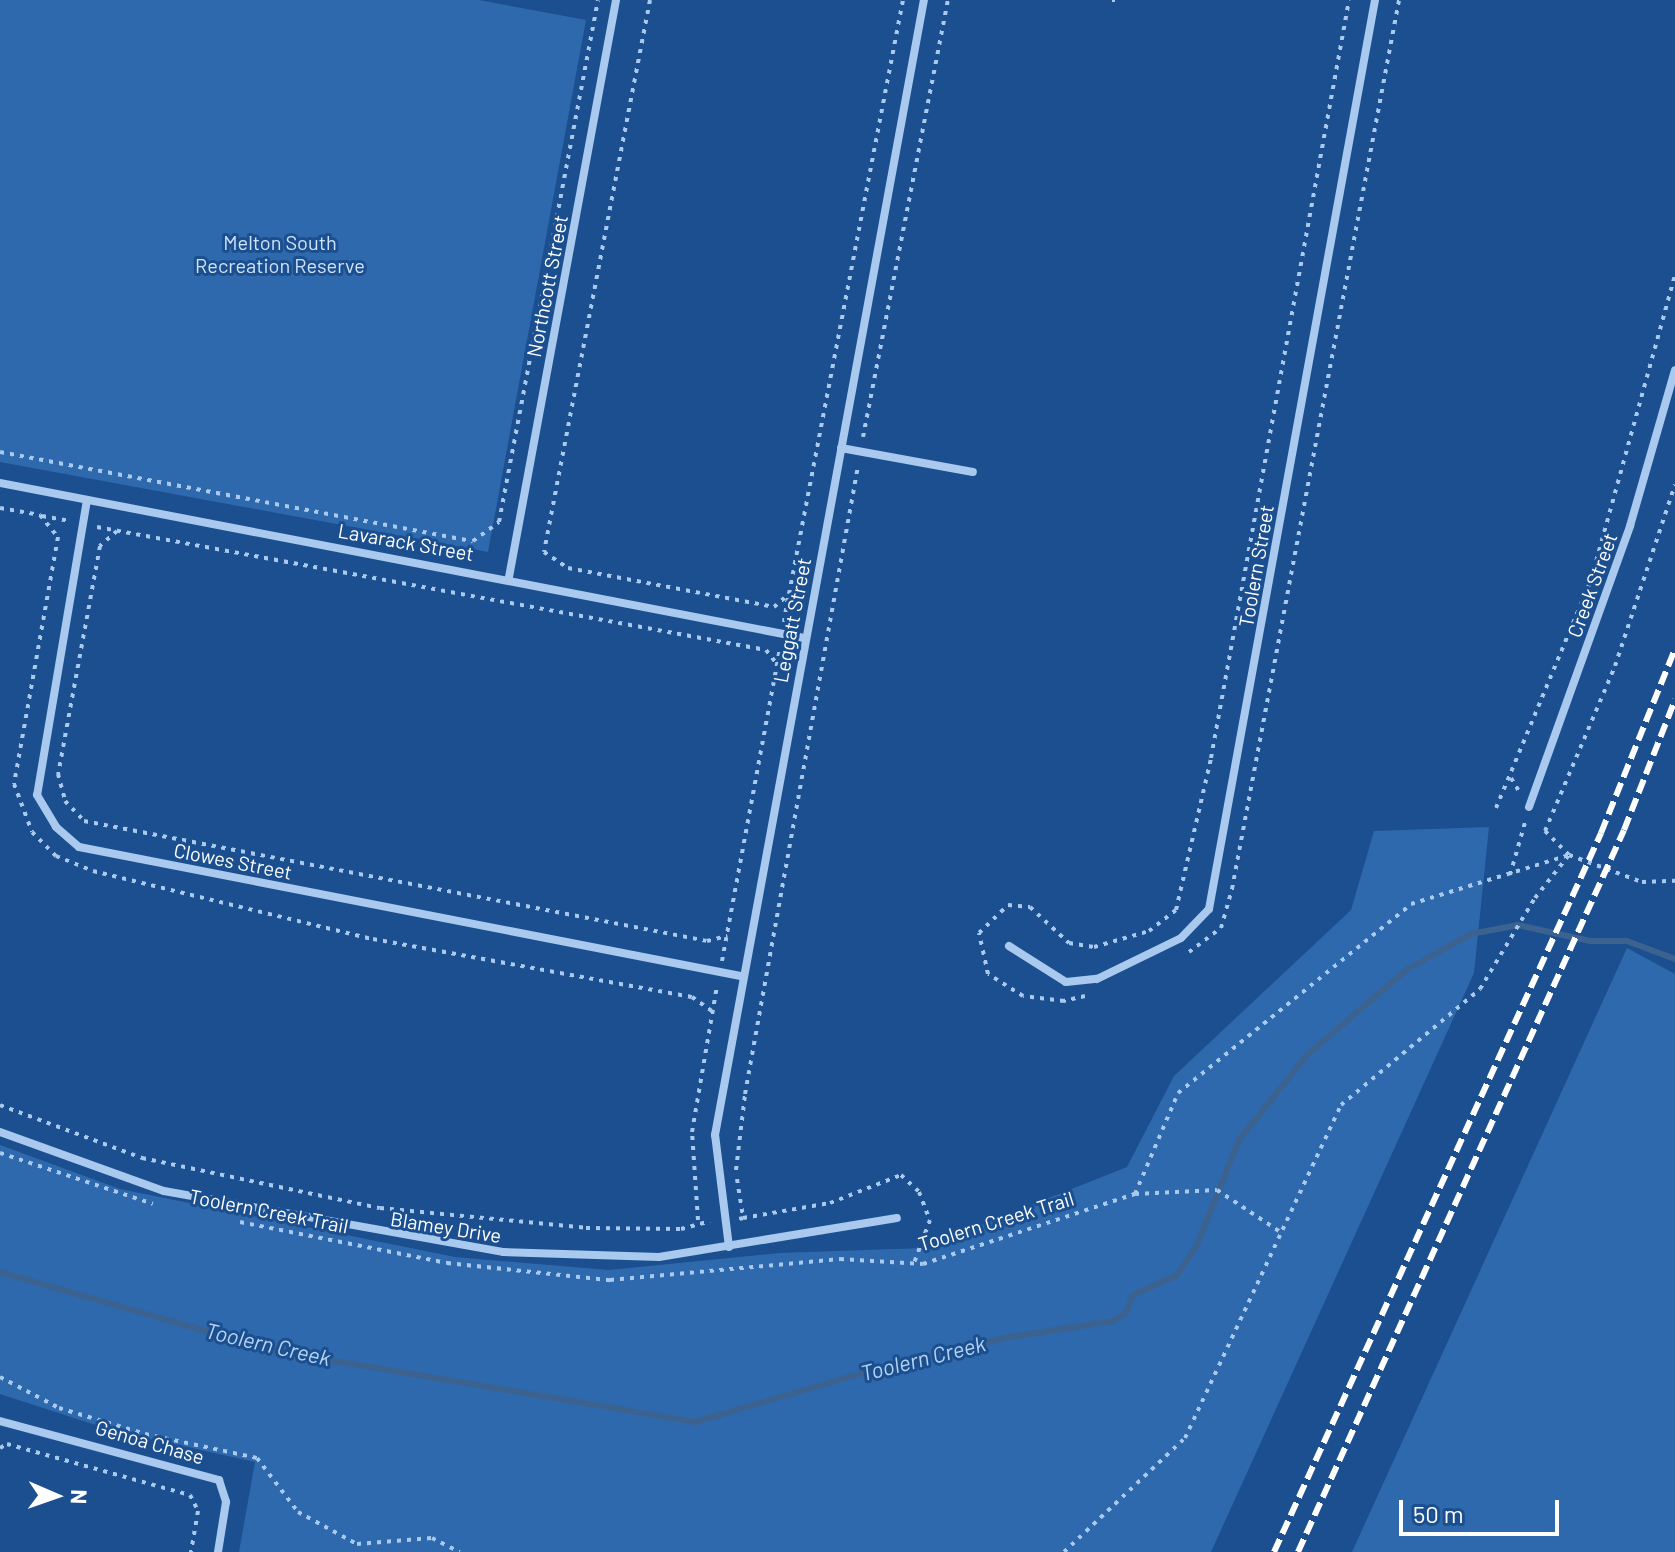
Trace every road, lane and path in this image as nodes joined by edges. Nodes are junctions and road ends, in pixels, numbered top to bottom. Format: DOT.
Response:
graph roads {
  1 [pos="598,0"];
  2 [pos="616,0"];
  3 [pos="650,0"];
  4 [pos="903,0"];
  5 [pos="924,0"];
  6 [pos="948,0"];
  7 [pos="1349,0"];
  8 [pos="1375,0"];
  9 [pos="1399,0"];
  10 [pos="1675,274"];
  11 [pos="1675,370"];
  12 [pos="841,448"];
  13 [pos="861,451"];
  14 [pos="0,452"];
  15 [pos="973,472"];
  16 [pos="0,483"];
  17 [pos="1675,485"];
  18 [pos="87,500"];
  19 [pos="0,508"];
  20 [pos="40,515"];
  21 [pos="82,524"];
  22 [pos="117,531"];
  23 [pos="509,577"];
  24 [pos="789,594"];
  25 [pos="782,634"];
  26 [pos="804,638"];
  27 [pos="777,664"];
  28 [pos="1529,807"];
  29 [pos="1496,808"];
  30 [pos="1569,855"];
  31 [pos="1510,875"];
  32 [pos="1675,881"];
  33 [pos="727,936"];
  34 [pos="1009,946"];
  35 [pos="1180,956"];
  36 [pos="720,972"];
  37 [pos="741,976"];
  38 [pos="1090,995"];
  39 [pos="712,1011"];
  40 [pos="0,1105"];
  41 [pos="0,1132"];
  42 [pos="0,1153"];
  43 [pos="1135,1194"];
  44 [pos="157,1205"];
  45 [pos="897,1218"];
  46 [pos="233,1220"];
  47 [pos="698,1220"];
  48 [pos="723,1222"];
  49 [pos="1282,1233"];
  50 [pos="729,1247"];
  51 [pos="0,1421"];
  52 [pos="0,1448"];
  53 [pos="191,1552"];
  54 [pos="218,1552"];
  55 [pos="1064,1552"];
  1 -- 14 [label="path"];
  2 -- 23 [label="street, Northcott Street"];
  3 -- 24 [label="path"];
  4 -- 24 [label="path"];
  5 -- 12 [label="street, Leggatt Street"];
  6 -- 13 [label="path"];
  7 -- 38 [label="path"];
  8 -- 34 [label="street, Toolern Street"];
  9 -- 35 [label="path"];
  10 -- 29 [label="path"];
  11 -- 28 [label="street, Creek Street"];
  12 -- 13 [label="street"];
  12 -- 26 [label="street, Leggatt Street"];
  13 -- 15 [label="street"];
  13 -- 48 [label="path"];
  16 -- 18 [label="street, Lavarack Street"];
  17 -- 30 [label="path"];
  18 -- 21 [label="street, Clowes Street"];
  18 -- 23 [label="street, Lavarack Street"];
  19 -- 20 [label="path"];
  20 -- 21 [label="path"];
  20 -- 39 [label="path"];
  21 -- 22 [label="path"];
  21 -- 36 [label="street, Clowes Street"];
  22 -- 27 [label="path"];
  22 -- 33 [label="path"];
  23 -- 25 [label="street, Lavarack Street"];
  24 -- 25 [label="path"];
  25 -- 26 [label="street, Lavarack Street"];
  25 -- 27 [label="path"];
  26 -- 37 [label="street, Leggatt Street"];
  27 -- 33 [label="path"];
  28 -- 31 [label="path"];
  30 -- 31 [label="path"];
  30 -- 32 [label="path"];
  30 -- 49 [label="path"];
  31 -- 43 [label="path"];
  33 -- 36 [label="path"];
  36 -- 37 [label="street, Clowes Street"];
  36 -- 39 [label="path"];
  37 -- 48 [label="street, Leggatt Street"];
  39 -- 47 [label="path"];
  40 -- 47 [label="path"];
  41 -- 50 [label="street, Blamey Drive"];
  42 -- 44 [label="path"];
  43 -- 46 [label="path, Toolern Creek Trail"];
  43 -- 49 [label="path, Toolern Creek Trail"];
  45 -- 50 [label="street, Blamey Drive"];
  47 -- 48 [label="path"];
  48 -- 50 [label="street, Leggatt Street"];
  49 -- 55 [label="path"];
  51 -- 54 [label="street, Genoa Chase"];
  52 -- 53 [label="path"];
}
